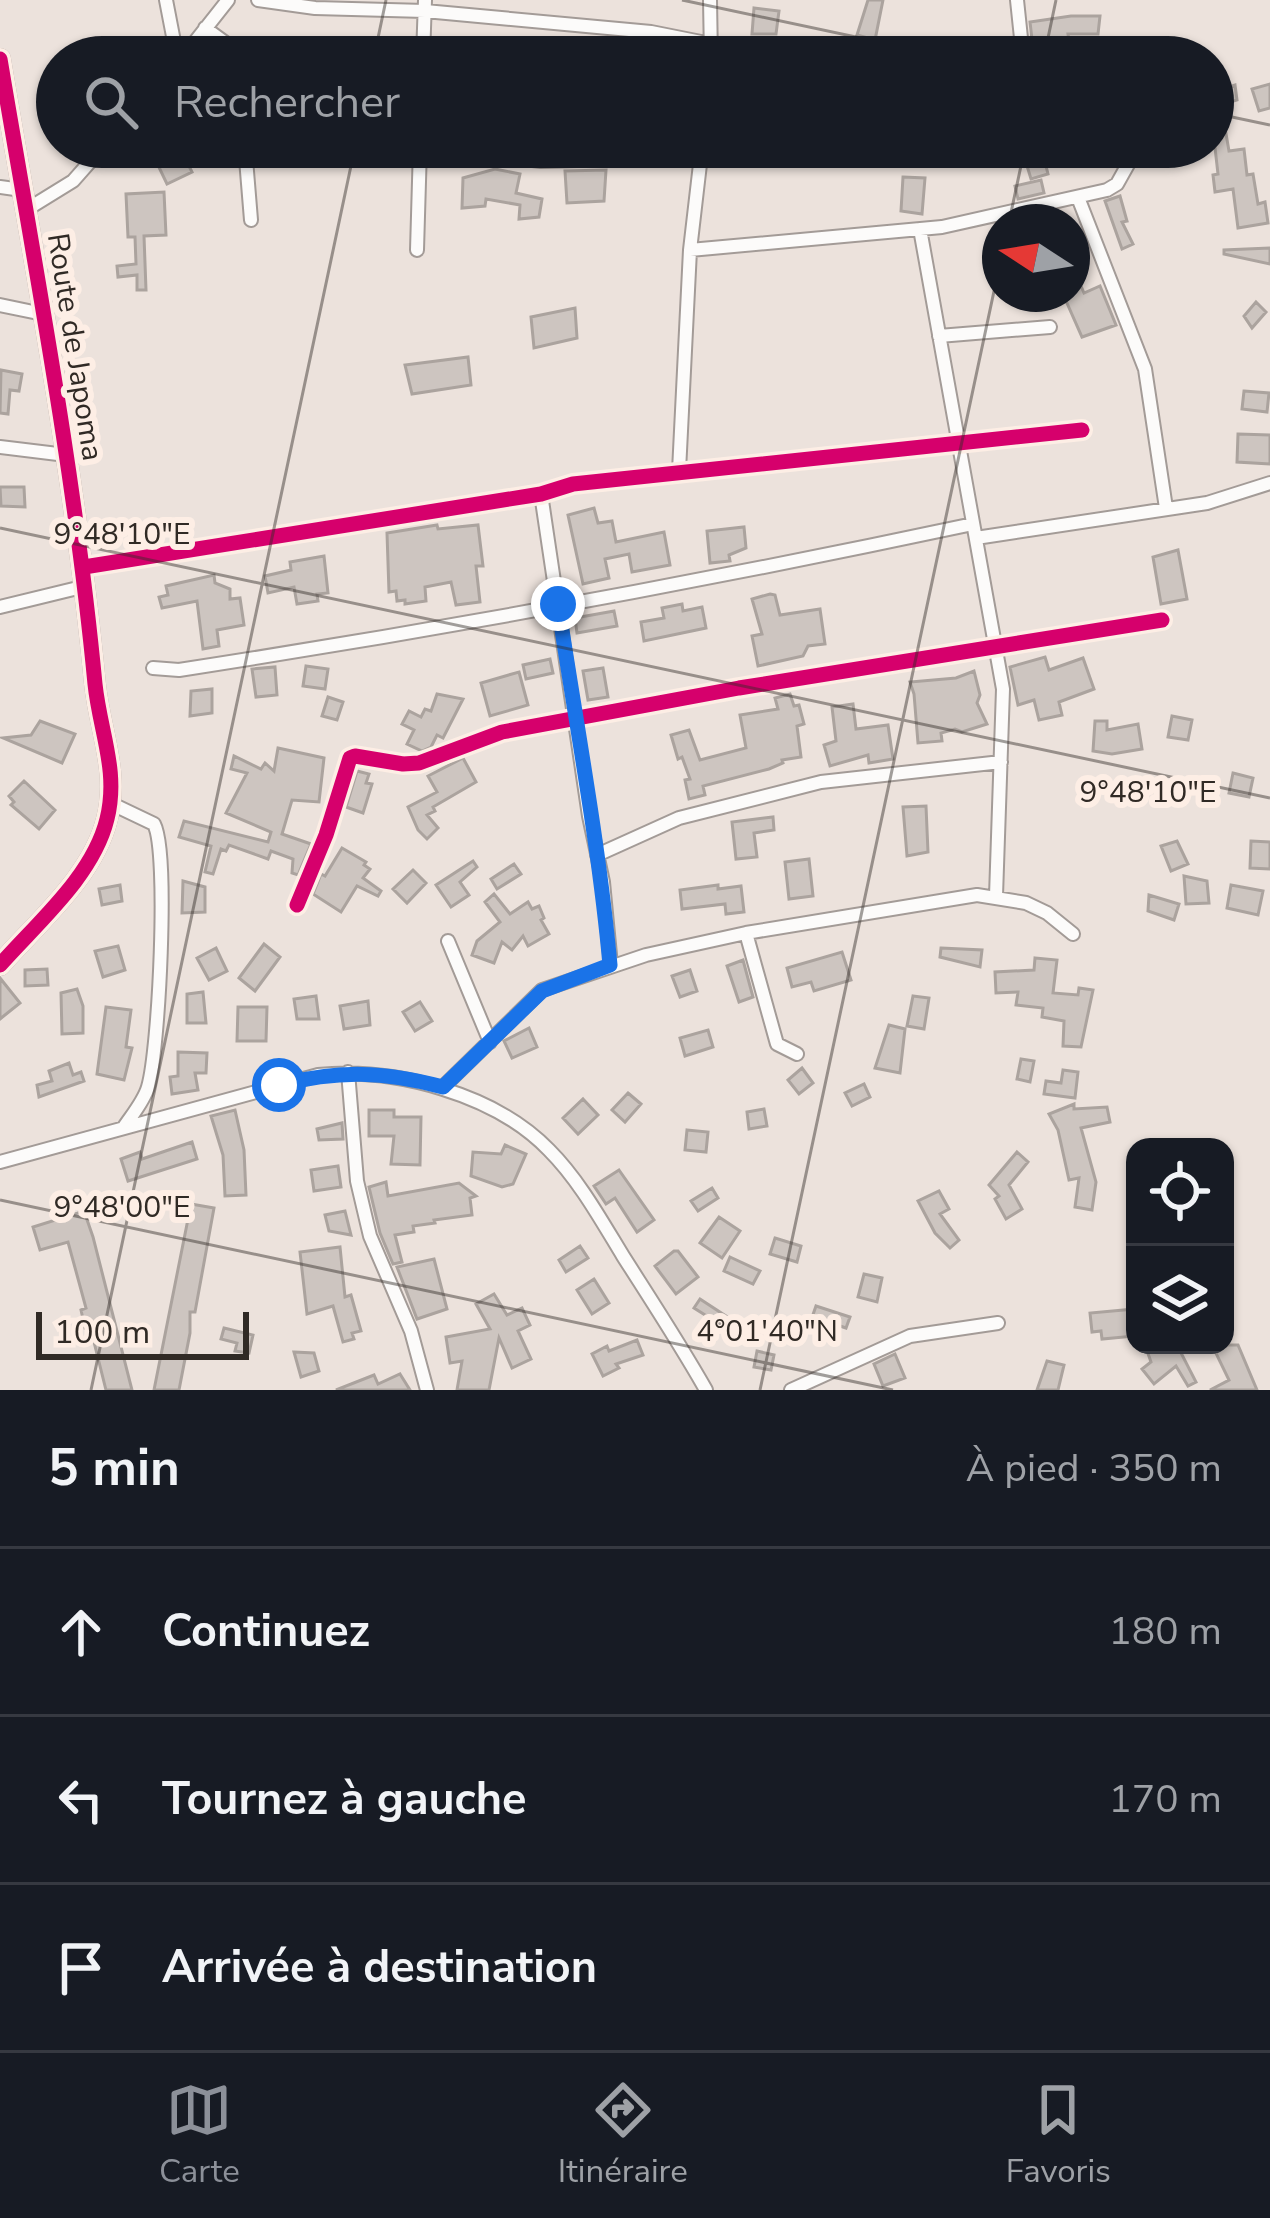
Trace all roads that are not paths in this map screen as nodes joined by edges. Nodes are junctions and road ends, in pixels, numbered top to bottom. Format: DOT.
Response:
graph roads {
  1 [pos="166,0"];
  2 [pos="228,0"];
  3 [pos="258,0"];
  4 [pos="710,0"];
  5 [pos="1018,0"];
  6 [pos="425,5"];
  7 [pos="206,28"];
  8 [pos="175,36"];
  9 [pos="199,36"];
  10 [pos="217,36"];
  11 [pos="424,36"];
  12 [pos="664,36"];
  13 [pos="711,36"];
  14 [pos="1021,36"];
  15 [pos="0,59"];
  16 [pos="84,168"];
  17 [pos="246,168"];
  18 [pos="420,168"];
  19 [pos="700,168"];
  20 [pos="1127,168"];
  21 [pos="0,187"];
  22 [pos="24,200"];
  23 [pos="1079,200"];
  24 [pos="250,220"];
  25 [pos="920,229"];
  26 [pos="417,250"];
  27 [pos="690,250"];
  28 [pos="0,305"];
  29 [pos="43,314"];
  30 [pos="1050,327"];
  31 [pos="939,336"];
  32 [pos="1082,430"];
  33 [pos="958,443"];
  34 [pos="0,447"];
  35 [pos="66,455"];
  36 [pos="679,471"];
  37 [pos="1270,483"];
  38 [pos="541,494"];
  39 [pos="1166,508"];
  40 [pos="974,531"];
  41 [pos="85,577"];
  42 [pos="558,604"];
  43 [pos="0,607"];
  44 [pos="1162,620"];
  45 [pos="996,648"];
  46 [pos="153,668"];
  47 [pos="575,721"];
  48 [pos="1001,762"];
  49 [pos="110,803"];
  50 [pos="597,855"];
  51 [pos="996,896"];
  52 [pos="297,905"];
  53 [pos="746,933"];
  54 [pos="1072,934"];
  55 [pos="448,941"];
  56 [pos="0,965"];
  57 [pos="610,965"];
  58 [pos="490,1042"];
  59 [pos="796,1054"];
  60 [pos="348,1072"];
  61 [pos="443,1087"];
  62 [pos="123,1128"];
  63 [pos="0,1162"];
  64 [pos="998,1323"];
  65 [pos="427,1390"];
  66 [pos="706,1390"];
  67 [pos="791,1390"];
  1 -- 8 [label="street"];
  2 -- 7 [label="street"];
  3 -- 6 [label="street"];
  4 -- 13 [label="street"];
  5 -- 14 [label="street"];
  6 -- 11 [label="street"];
  6 -- 12 [label="street"];
  7 -- 9 [label="street"];
  7 -- 10 [label="street"];
  15 -- 22 [label="street, Route de Japoma"];
  16 -- 22 [label="street"];
  17 -- 24 [label="street"];
  18 -- 26 [label="street"];
  19 -- 27 [label="street"];
  20 -- 23 [label="street"];
  21 -- 22 [label="street"];
  22 -- 29 [label="street, Route de Japoma"];
  23 -- 25 [label="street"];
  23 -- 39 [label="street"];
  25 -- 27 [label="street"];
  25 -- 31 [label="street"];
  27 -- 36 [label="street"];
  28 -- 29 [label="street"];
  29 -- 35 [label="street, Route de Japoma"];
  30 -- 31 [label="street"];
  31 -- 33 [label="street"];
  32 -- 33 [label="street"];
  33 -- 36 [label="street"];
  33 -- 40 [label="street"];
  34 -- 35 [label="street"];
  35 -- 41 [label="street, Route de Japoma"];
  36 -- 38 [label="street"];
  37 -- 39 [label="street"];
  38 -- 41 [label="street"];
  38 -- 42 [label="street"];
  39 -- 40 [label="street"];
  40 -- 42 [label="street"];
  40 -- 45 [label="street"];
  41 -- 43 [label="street"];
  41 -- 49 [label="street, Route de Japoma"];
  42 -- 46 [label="street"];
  42 -- 47 [label="street"];
  44 -- 45 [label="street"];
  45 -- 47 [label="street"];
  45 -- 48 [label="street"];
  47 -- 50 [label="street"];
  47 -- 52 [label="street"];
  48 -- 50 [label="street"];
  48 -- 51 [label="street"];
  49 -- 56 [label="street, Route de Japoma"];
  49 -- 62 [label="street"];
  50 -- 57 [label="street"];
  51 -- 53 [label="street"];
  51 -- 54 [label="street"];
  53 -- 57 [label="street"];
  53 -- 59 [label="street"];
  55 -- 58 [label="street"];
  57 -- 58 [label="street"];
  58 -- 61 [label="street"];
  60 -- 61 [label="street"];
  60 -- 62 [label="street"];
  60 -- 65 [label="street"];
  61 -- 66 [label="street"];
  62 -- 63 [label="street"];
  64 -- 67 [label="street"];
}
